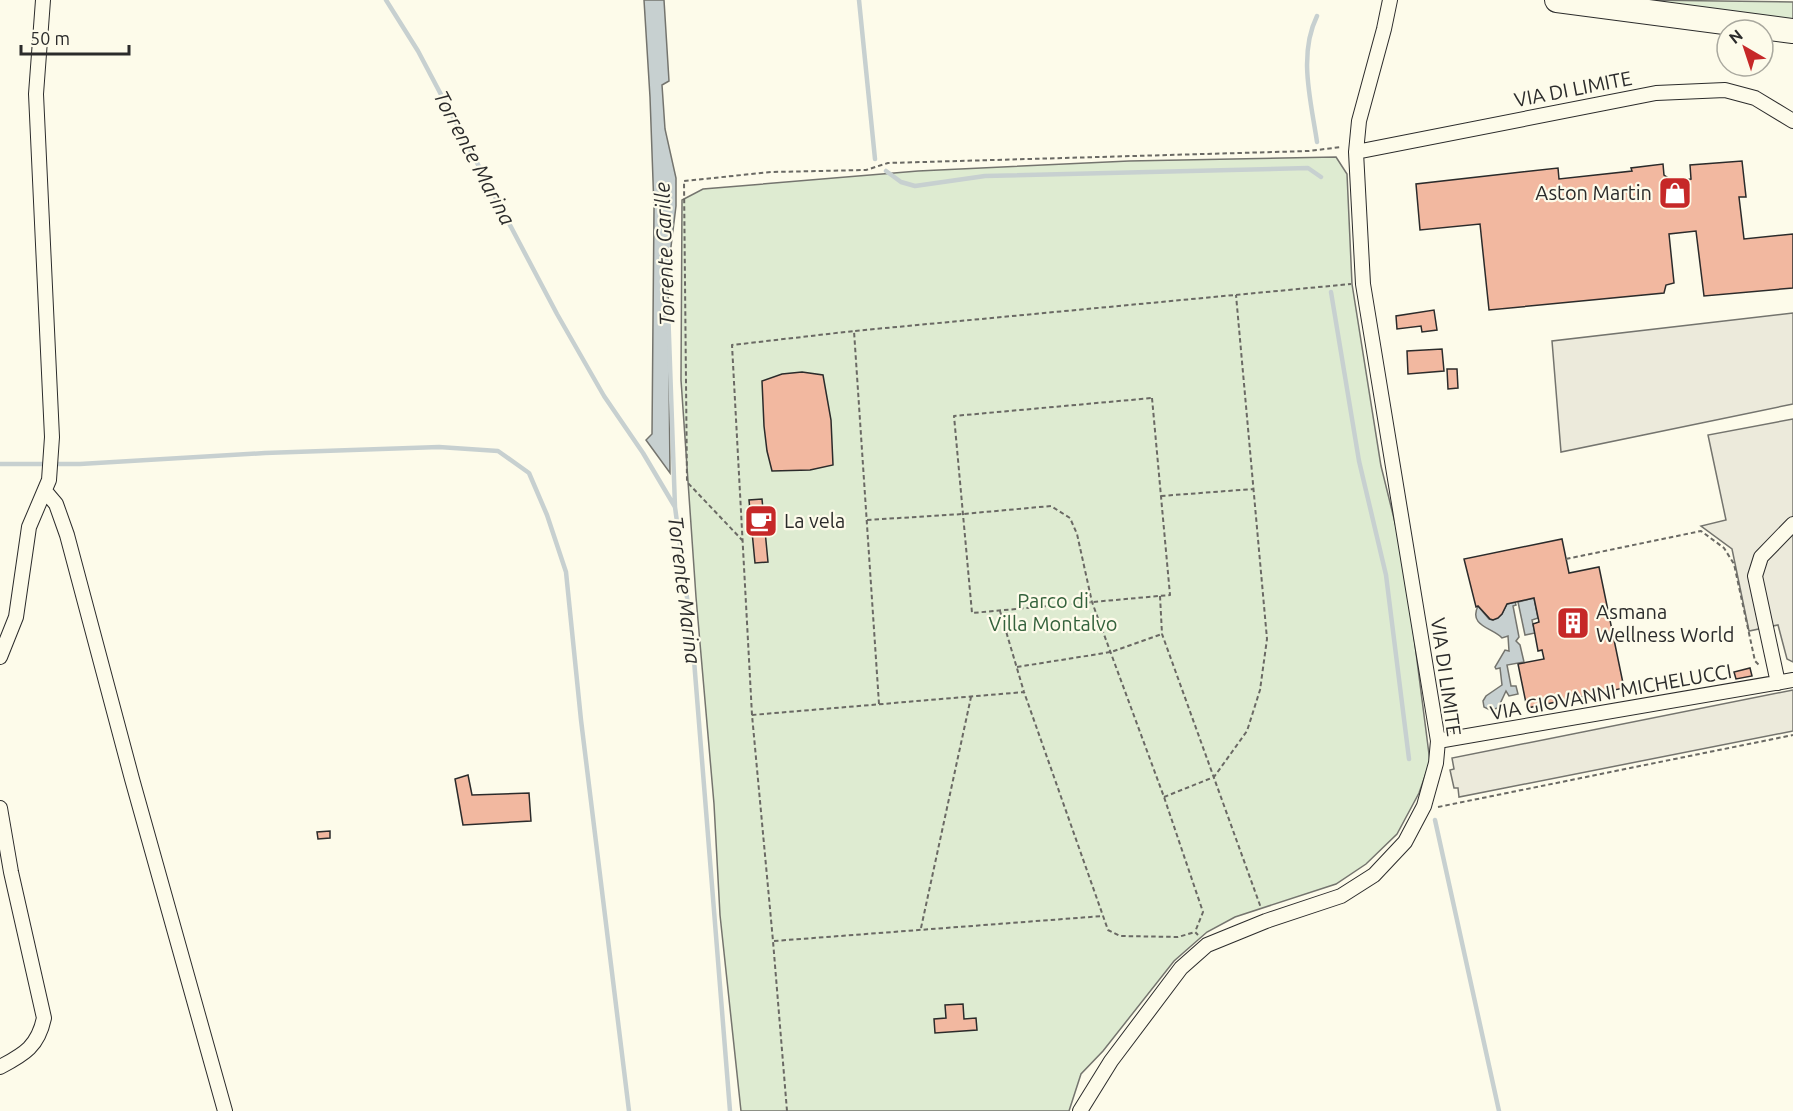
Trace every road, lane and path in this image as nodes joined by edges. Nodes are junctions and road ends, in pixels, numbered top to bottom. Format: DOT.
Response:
graph roads {
  1 [pos="43,0"];
  2 [pos="1390,0"];
  3 [pos="1557,0"];
  4 [pos="1793,31"];
  5 [pos="1793,121"];
  6 [pos="1356,152"];
  7 [pos="1342,284"];
  8 [pos="1236,295"];
  9 [pos="854,331"];
  10 [pos="47,486"];
  11 [pos="1253,489"];
  12 [pos="1161,496"];
  13 [pos="963,514"];
  14 [pos="866,520"];
  15 [pos="1793,524"];
  16 [pos="742,541"];
  17 [pos="1566,559"];
  18 [pos="1160,596"];
  19 [pos="1092,602"];
  20 [pos="1000,610"];
  21 [pos="1162,634"];
  22 [pos="1111,652"];
  23 [pos="0,657"];
  24 [pos="1017,667"];
  25 [pos="1788,681"];
  26 [pos="1763,686"];
  27 [pos="1024,692"];
  28 [pos="971,697"];
  29 [pos="879,704"];
  30 [pos="752,715"];
  31 [pos="1793,735"];
  32 [pos="1438,741"];
  33 [pos="1214,777"];
  34 [pos="1164,797"];
  35 [pos="0,808"];
  36 [pos="1431,808"];
  37 [pos="1103,916"];
  38 [pos="1266,921"];
  39 [pos="921,930"];
  40 [pos="1195,932"];
  41 [pos="773,941"];
  42 [pos="1207,945"];
  43 [pos="0,1067"];
  44 [pos="225,1111"];
  45 [pos="787,1111"];
  46 [pos="1080,1111"];
  1 -- 10 [label="street"];
  2 -- 6 [label="street, VIA DI LIMITE"];
  3 -- 4 [label="highway"];
  5 -- 6 [label="street, VIA DI LIMITE"];
  6 -- 16 [label="path"];
  6 -- 32 [label="street, VIA DI LIMITE"];
  7 -- 8 [label="path"];
  8 -- 9 [label="path"];
  8 -- 11 [label="path"];
  9 -- 14 [label="path"];
  9 -- 16 [label="path"];
  10 -- 23 [label="street"];
  10 -- 44 [label="street"];
  11 -- 12 [label="path"];
  11 -- 33 [label="path"];
  12 -- 13 [label="path"];
  12 -- 18 [label="path"];
  13 -- 14 [label="path"];
  13 -- 19 [label="path"];
  13 -- 20 [label="path"];
  14 -- 29 [label="path"];
  15 -- 25 [label="street"];
  16 -- 30 [label="path"];
  17 -- 26 [label="path"];
  18 -- 19 [label="path"];
  18 -- 21 [label="path"];
  19 -- 20 [label="path"];
  19 -- 22 [label="path"];
  20 -- 24 [label="path"];
  21 -- 22 [label="path"];
  21 -- 33 [label="path"];
  22 -- 24 [label="path"];
  22 -- 34 [label="path"];
  24 -- 27 [label="path"];
  25 -- 26 [label="street, VIA GIOVANNI MICHELUCCI"];
  26 -- 32 [label="street, VIA GIOVANNI MICHELUCCI"];
  27 -- 28 [label="path"];
  27 -- 37 [label="path"];
  28 -- 29 [label="path"];
  28 -- 39 [label="path"];
  29 -- 30 [label="path"];
  30 -- 41 [label="path"];
  31 -- 36 [label="path"];
  32 -- 38 [label="street, VIA DI LIMITE"];
  33 -- 34 [label="path"];
  33 -- 38 [label="path"];
  34 -- 40 [label="path"];
  35 -- 43 [label="street"];
  37 -- 39 [label="path"];
  37 -- 40 [label="path"];
  38 -- 42 [label="street, VIA DI LIMITE"];
  39 -- 41 [label="path"];
  40 -- 42 [label="path"];
  41 -- 45 [label="path"];
  42 -- 46 [label="street, VIA DI LIMITE"];
}
